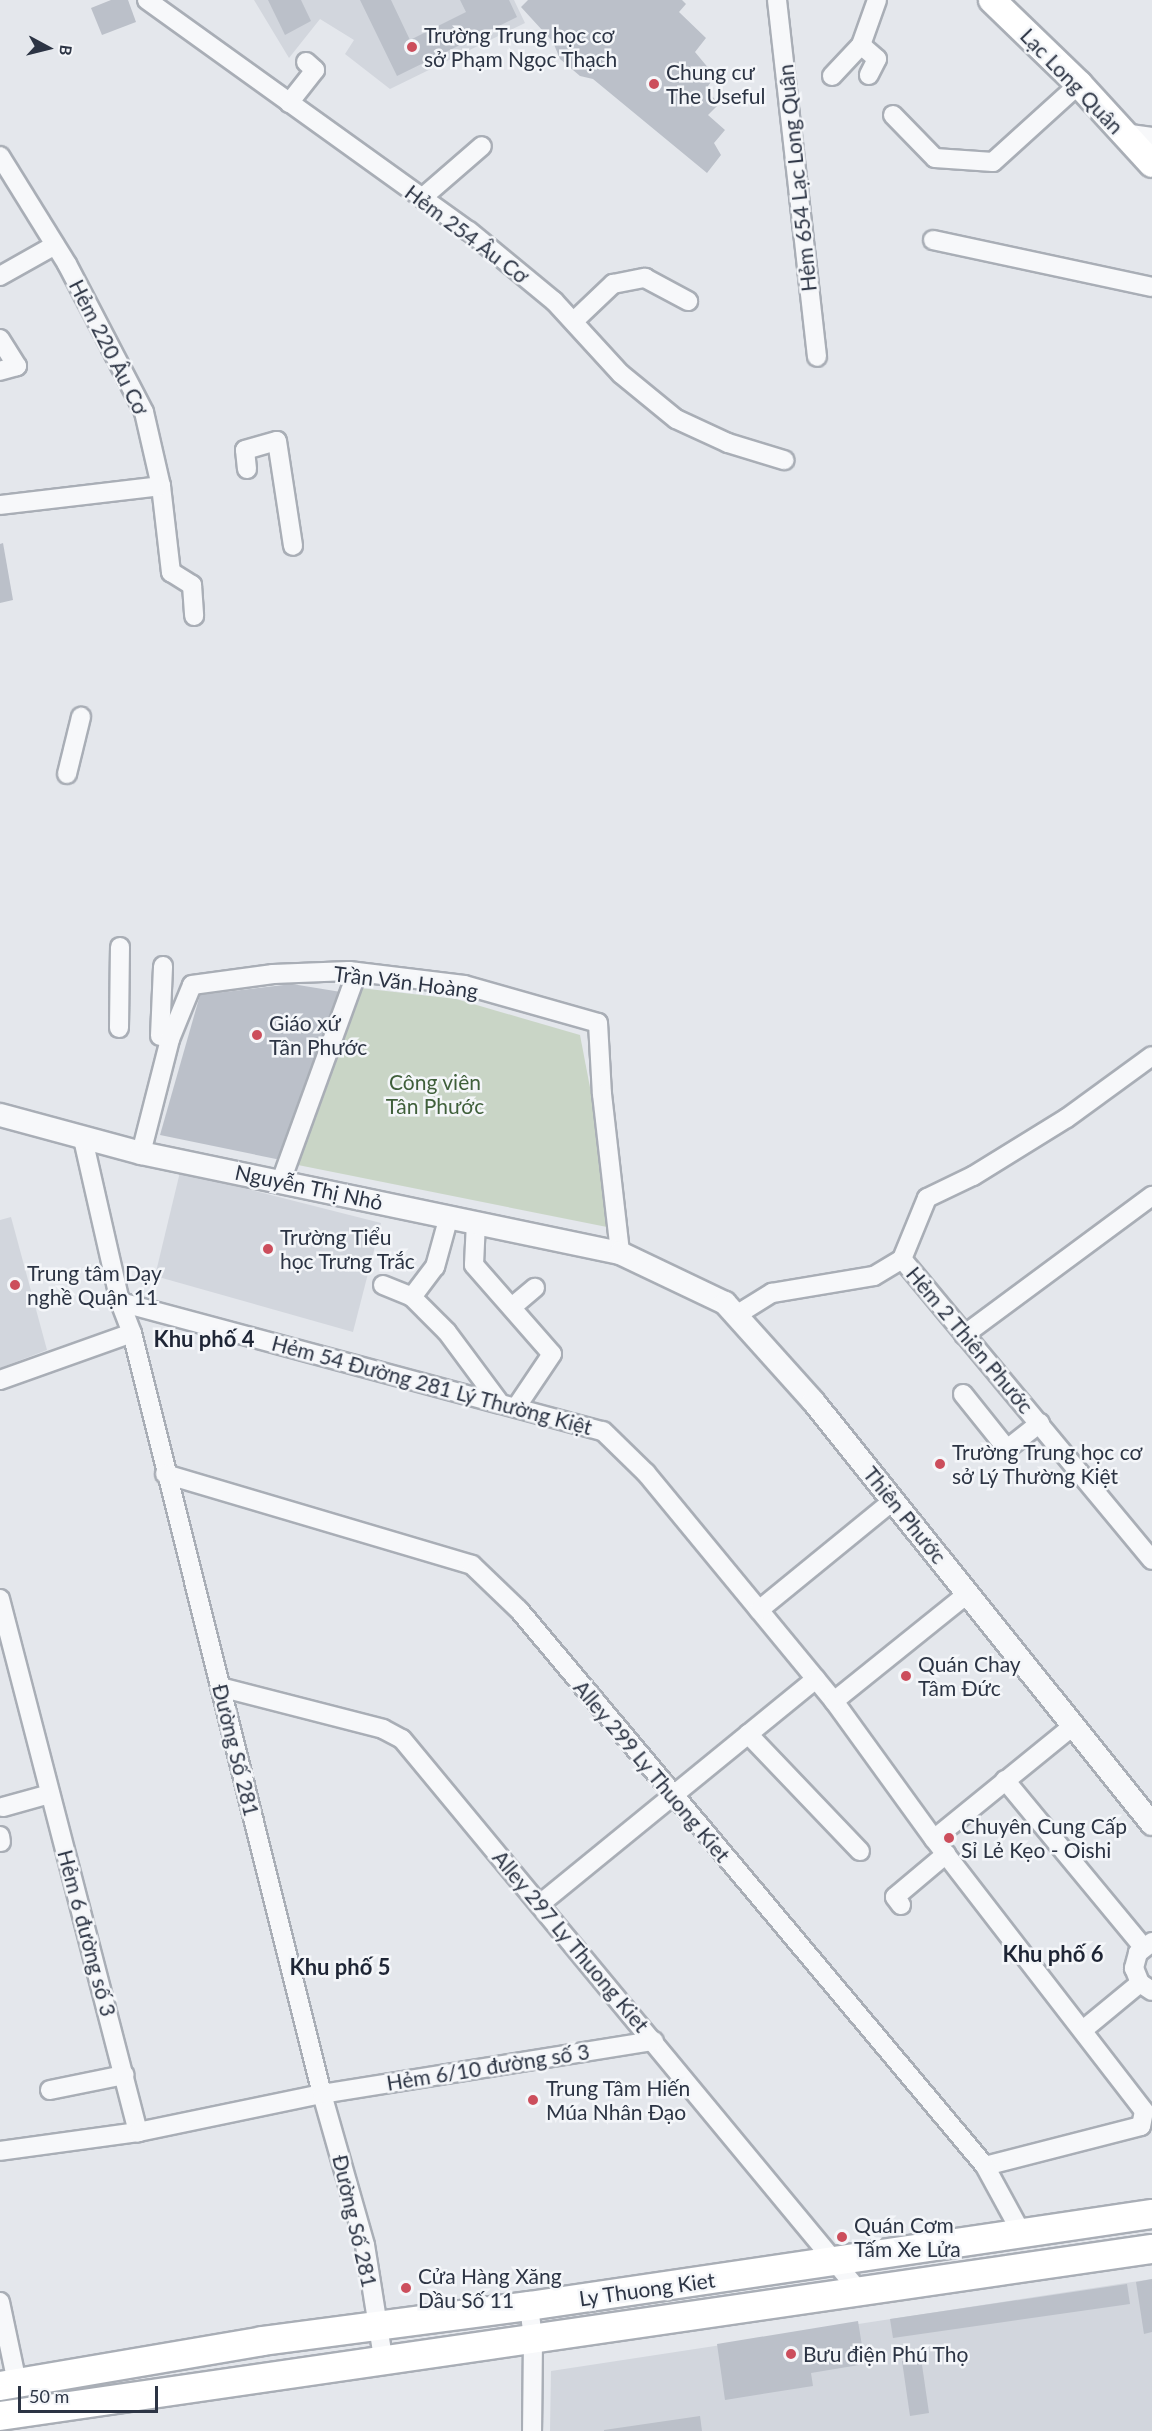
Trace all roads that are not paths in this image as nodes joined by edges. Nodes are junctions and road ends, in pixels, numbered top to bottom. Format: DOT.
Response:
graph roads {
  1 [pos="147,0"];
  2 [pos="777,0"];
  3 [pos="876,0"];
  4 [pos="992,0"];
  5 [pos="861,45"];
  6 [pos="306,62"];
  7 [pos="869,75"];
  8 [pos="832,76"];
  9 [pos="1079,84"];
  10 [pos="289,103"];
  11 [pos="893,115"];
  12 [pos="1123,134"];
  13 [pos="1152,137"];
  14 [pos="482,146"];
  15 [pos="0,156"];
  16 [pos="1152,164"];
  17 [pos="422,198"];
  18 [pos="933,240"];
  19 [pos="55,245"];
  20 [pos="0,276"];
  21 [pos="1152,287"];
  22 [pos="688,301"];
  23 [pos="574,321"];
  24 [pos="0,339"];
  25 [pos="817,357"];
  26 [pos="0,370"];
  27 [pos="784,460"];
  28 [pos="247,469"];
  29 [pos="161,486"];
  30 [pos="0,505"];
  31 [pos="293,546"];
  32 [pos="194,616"];
  33 [pos="81,717"];
  34 [pos="67,774"];
  35 [pos="120,947"];
  36 [pos="163,966"];
  37 [pos="357,972"];
  38 [pos="119,1028"];
  39 [pos="160,1036"];
  40 [pos="1152,1056"];
  41 [pos="0,1115"];
  42 [pos="83,1139"];
  43 [pos="141,1154"];
  44 [pos="281,1181"];
  45 [pos="1152,1196"];
  46 [pos="449,1216"];
  47 [pos="476,1222"];
  48 [pos="620,1253"];
  49 [pos="902,1259"];
  50 [pos="383,1285"];
  51 [pos="535,1288"];
  52 [pos="412,1297"];
  53 [pos="120,1302"];
  54 [pos="512,1307"];
  55 [pos="738,1314"];
  56 [pos="132,1333"];
  57 [pos="964,1335"];
  58 [pos="0,1380"];
  59 [pos="963,1394"];
  60 [pos="499,1402"];
  61 [pos="517,1406"];
  62 [pos="1040,1423"];
  63 [pos="165,1474"];
  64 [pos="894,1500"];
  65 [pos="1152,1560"];
  66 [pos="967,1594"];
  67 [pos="0,1599"];
  68 [pos="759,1610"];
  69 [pos="816,1679"];
  70 [pos="220,1688"];
  71 [pos="834,1701"];
  72 [pos="1073,1726"];
  73 [pos="748,1734"];
  74 [pos="1005,1780"];
  75 [pos="50,1794"];
  76 [pos="672,1796"];
  77 [pos="1,1805"];
  78 [pos="1152,1824"];
  79 [pos="934,1839"];
  80 [pos="860,1851"];
  81 [pos="946,1854"];
  82 [pos="540,1904"];
  83 [pos="901,1905"];
  84 [pos="1147,1944"];
  85 [pos="1146,1987"];
  86 [pos="1083,2030"];
  87 [pos="654,2041"];
  88 [pos="123,2074"];
  89 [pos="50,2090"];
  90 [pos="322,2094"];
  91 [pos="138,2132"];
  92 [pos="0,2151"];
  93 [pos="985,2166"];
  94 [pos="1152,2214"];
  95 [pos="1022,2234"];
  96 [pos="1152,2249"];
  97 [pos="833,2261"];
  98 [pos="859,2291"];
  99 [pos="0,2302"];
  100 [pos="529,2306"];
  101 [pos="377,2325"];
  102 [pos="533,2339"];
  103 [pos="384,2363"];
  104 [pos="9,2384"];
  105 [pos="0,2416"];
  106 [pos="532,2431"];
  1 -- 10 [label="street, Hẻm 254 Âu Cơ"];
  2 -- 25 [label="street, Hẻm 654 Lạc Long Quân"];
  3 -- 5 [label="street"];
  4 -- 9 [label="main road, Lạc Long Quân"];
  5 -- 7 [label="street"];
  5 -- 8 [label="street"];
  6 -- 10 [label="street"];
  9 -- 11 [label="street"];
  9 -- 12 [label="main road, Lạc Long Quân"];
  10 -- 17 [label="street, Hẻm 254 Âu Cơ"];
  12 -- 13 [label="street"];
  12 -- 16 [label="main road, Lạc Long Quân"];
  14 -- 17 [label="street"];
  15 -- 19 [label="street, Hẻm 220 Âu Cơ"];
  17 -- 23 [label="street, Hẻm 254 Âu Cơ"];
  18 -- 21 [label="street"];
  19 -- 20 [label="street"];
  19 -- 29 [label="street, Hẻm 220 Âu Cơ"];
  22 -- 23 [label="street"];
  23 -- 27 [label="street, Hẻm 254 Âu Cơ"];
  24 -- 26 [label="street"];
  28 -- 31 [label="street"];
  29 -- 30 [label="street"];
  29 -- 32 [label="street, Hẻm 220 Âu Cơ"];
  33 -- 34 [label="street"];
  35 -- 38 [label="street"];
  36 -- 39 [label="street"];
  37 -- 43 [label="street, Trần Văn Hoàng"];
  37 -- 44 [label="street"];
  37 -- 48 [label="street, Trần Văn Hoàng"];
  40 -- 49 [label="street"];
  41 -- 42 [label="street, Nguyễn Thị Nhỏ"];
  42 -- 43 [label="street, Nguyễn Thị Nhỏ"];
  42 -- 53 [label="street, Đường Số 281"];
  43 -- 44 [label="street, Nguyễn Thị Nhỏ"];
  44 -- 46 [label="street, Nguyễn Thị Nhỏ"];
  45 -- 57 [label="street"];
  46 -- 47 [label="street, Nguyễn Thị Nhỏ"];
  46 -- 52 [label="street"];
  47 -- 48 [label="street, Nguyễn Thị Nhỏ"];
  47 -- 54 [label="street"];
  48 -- 55 [label="street, Thiên Phước"];
  49 -- 55 [label="street"];
  49 -- 57 [label="street, Hẻm 2 Thiên Phước"];
  50 -- 52 [label="street"];
  51 -- 54 [label="street"];
  52 -- 60 [label="street"];
  53 -- 56 [label="street, Đường Số 281"];
  53 -- 60 [label="street, Hẻm 54 Đường 281 Lý Thường Kiệt"];
  54 -- 61 [label="street"];
  55 -- 64 [label="street, Thiên Phước"];
  56 -- 58 [label="street"];
  56 -- 63 [label="street, Đường Số 281"];
  57 -- 62 [label="street, Hẻm 2 Thiên Phước"];
  59 -- 62 [label="street"];
  60 -- 61 [label="street, Hẻm 54 Đường 281 Lý Thường Kiệt"];
  61 -- 68 [label="street, Hẻm 54 Đường 281 Lý Thường Kiệt"];
  62 -- 65 [label="street, Hẻm 2 Thiên Phước"];
  63 -- 70 [label="street, Đường Số 281"];
  63 -- 76 [label="street, Alley 299 Ly Thuong Kiet"];
  64 -- 66 [label="street, Thiên Phước"];
  64 -- 68 [label="street"];
  66 -- 71 [label="street"];
  66 -- 72 [label="street, Thiên Phước"];
  67 -- 75 [label="street, Hẻm 6 đường số 3"];
  68 -- 69 [label="street, Hẻm 54 Đường 281 Lý Thường Kiệt"];
  69 -- 71 [label="street, Hẻm 54 Đường 281 Lý Thường Kiệt"];
  69 -- 73 [label="street"];
  70 -- 82 [label="street, Alley 297 Ly Thuong Kiet"];
  70 -- 90 [label="street, Đường Số 281"];
  71 -- 79 [label="street, Hẻm 54 Đường 281 Lý Thường Kiệt"];
  72 -- 74 [label="street"];
  72 -- 78 [label="street, Thiên Phước"];
  73 -- 76 [label="street"];
  73 -- 80 [label="street"];
  74 -- 79 [label="street"];
  74 -- 84 [label="street"];
  75 -- 77 [label="street"];
  75 -- 88 [label="street, Hẻm 6 đường số 3"];
  76 -- 82 [label="street"];
  76 -- 93 [label="street, Alley 299 Ly Thuong Kiet"];
  79 -- 81 [label="street, Hẻm 54 Đường 281 Lý Thường Kiệt"];
  81 -- 83 [label="street"];
  81 -- 86 [label="street, Hẻm 54 Đường 281 Lý Thường Kiệt"];
  82 -- 87 [label="street, Alley 297 Ly Thuong Kiet"];
  84 -- 85 [label="street"];
  85 -- 86 [label="street"];
  86 -- 93 [label="street, Hẻm 54 Đường 281 Lý Thường Kiệt"];
  87 -- 90 [label="street, Hẻm 6/10 đường số 3"];
  87 -- 97 [label="street, Alley 297 Ly Thuong Kiet"];
  88 -- 89 [label="street"];
  88 -- 91 [label="street, Hẻm 6 đường số 3"];
  90 -- 91 [label="street, Hẻm 6/10 đường số 3"];
  90 -- 101 [label="street, Đường Số 281"];
  91 -- 92 [label="street"];
  93 -- 95 [label="street, Alley 299 Ly Thuong Kiet"];
  94 -- 95 [label="main road, Ly Thuong Kiet"];
  95 -- 97 [label="main road, Ly Thuong Kiet"];
  96 -- 98 [label="main road, Ly Thuong Kiet"];
  97 -- 98 [label="street, Alley 297 Ly Thuong Kiet"];
  97 -- 100 [label="main road, Ly Thuong Kiet"];
  98 -- 102 [label="main road, Ly Thuong Kiet"];
  99 -- 104 [label="street"];
  100 -- 101 [label="main road, Ly Thuong Kiet"];
  100 -- 102 [label="street"];
  101 -- 103 [label="street, Đường Số 281"];
  101 -- 104 [label="main road, Ly Thuong Kiet"];
  102 -- 103 [label="main road, Ly Thuong Kiet"];
  102 -- 106 [label="street"];
  103 -- 105 [label="main road, Ly Thuong Kiet"];
}
